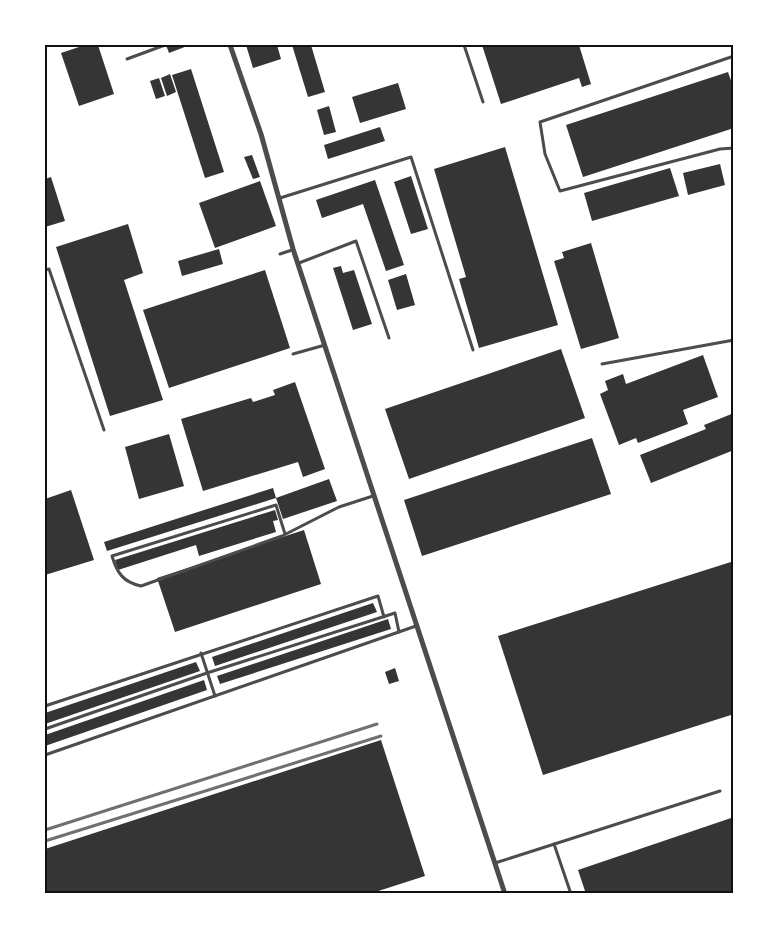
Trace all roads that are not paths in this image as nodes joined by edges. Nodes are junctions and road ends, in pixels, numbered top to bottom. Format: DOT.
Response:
graph roads {
  1 [pos="165,45"];
  2 [pos="230,45"];
  3 [pos="464,45"];
  4 [pos="734,56"];
  5 [pos="127,59"];
  6 [pos="483,102"];
  7 [pos="734,148"];
  8 [pos="277,199"];
  9 [pos="293,249"];
  10 [pos="280,254"];
  11 [pos="297,263"];
  12 [pos="45,270"];
  13 [pos="389,338"];
  14 [pos="734,340"];
  15 [pos="325,345"];
  16 [pos="473,350"];
  17 [pos="292,354"];
  18 [pos="602,364"];
  19 [pos="104,430"];
  20 [pos="375,495"];
  21 [pos="285,534"];
  22 [pos="384,617"];
  23 [pos="418,625"];
  24 [pos="399,632"];
  25 [pos="201,653"];
  26 [pos="207,673"];
  27 [pos="215,696"];
  28 [pos="45,706"];
  29 [pos="45,729"];
  30 [pos="45,754"];
  31 [pos="720,791"];
  32 [pos="554,844"];
  33 [pos="495,863"];
  34 [pos="505,894"];
  35 [pos="571,894"];
  1 -- 5 [label="lane"];
  2 -- 8 [label="street"];
  3 -- 6 [label="lane"];
  4 -- 7 [label="lane"];
  8 -- 9 [label="street"];
  8 -- 16 [label="lane"];
  9 -- 10 [label="lane"];
  9 -- 11 [label="street"];
  11 -- 13 [label="lane"];
  11 -- 15 [label="street"];
  12 -- 19 [label="lane"];
  14 -- 18 [label="lane"];
  15 -- 17 [label="lane"];
  15 -- 20 [label="street"];
  20 -- 21 [label="lane"];
  20 -- 23 [label="street"];
  21 -- 21 [label="lane"];
  22 -- 24 [label="lane"];
  22 -- 25 [label="lane"];
  22 -- 26 [label="lane"];
  23 -- 24 [label="lane"];
  23 -- 33 [label="street"];
  24 -- 27 [label="lane"];
  25 -- 26 [label="lane"];
  25 -- 28 [label="lane"];
  26 -- 27 [label="lane"];
  26 -- 29 [label="lane"];
  27 -- 30 [label="lane"];
  31 -- 32 [label="lane"];
  32 -- 33 [label="lane"];
  32 -- 35 [label="lane"];
  33 -- 34 [label="street"];
}
